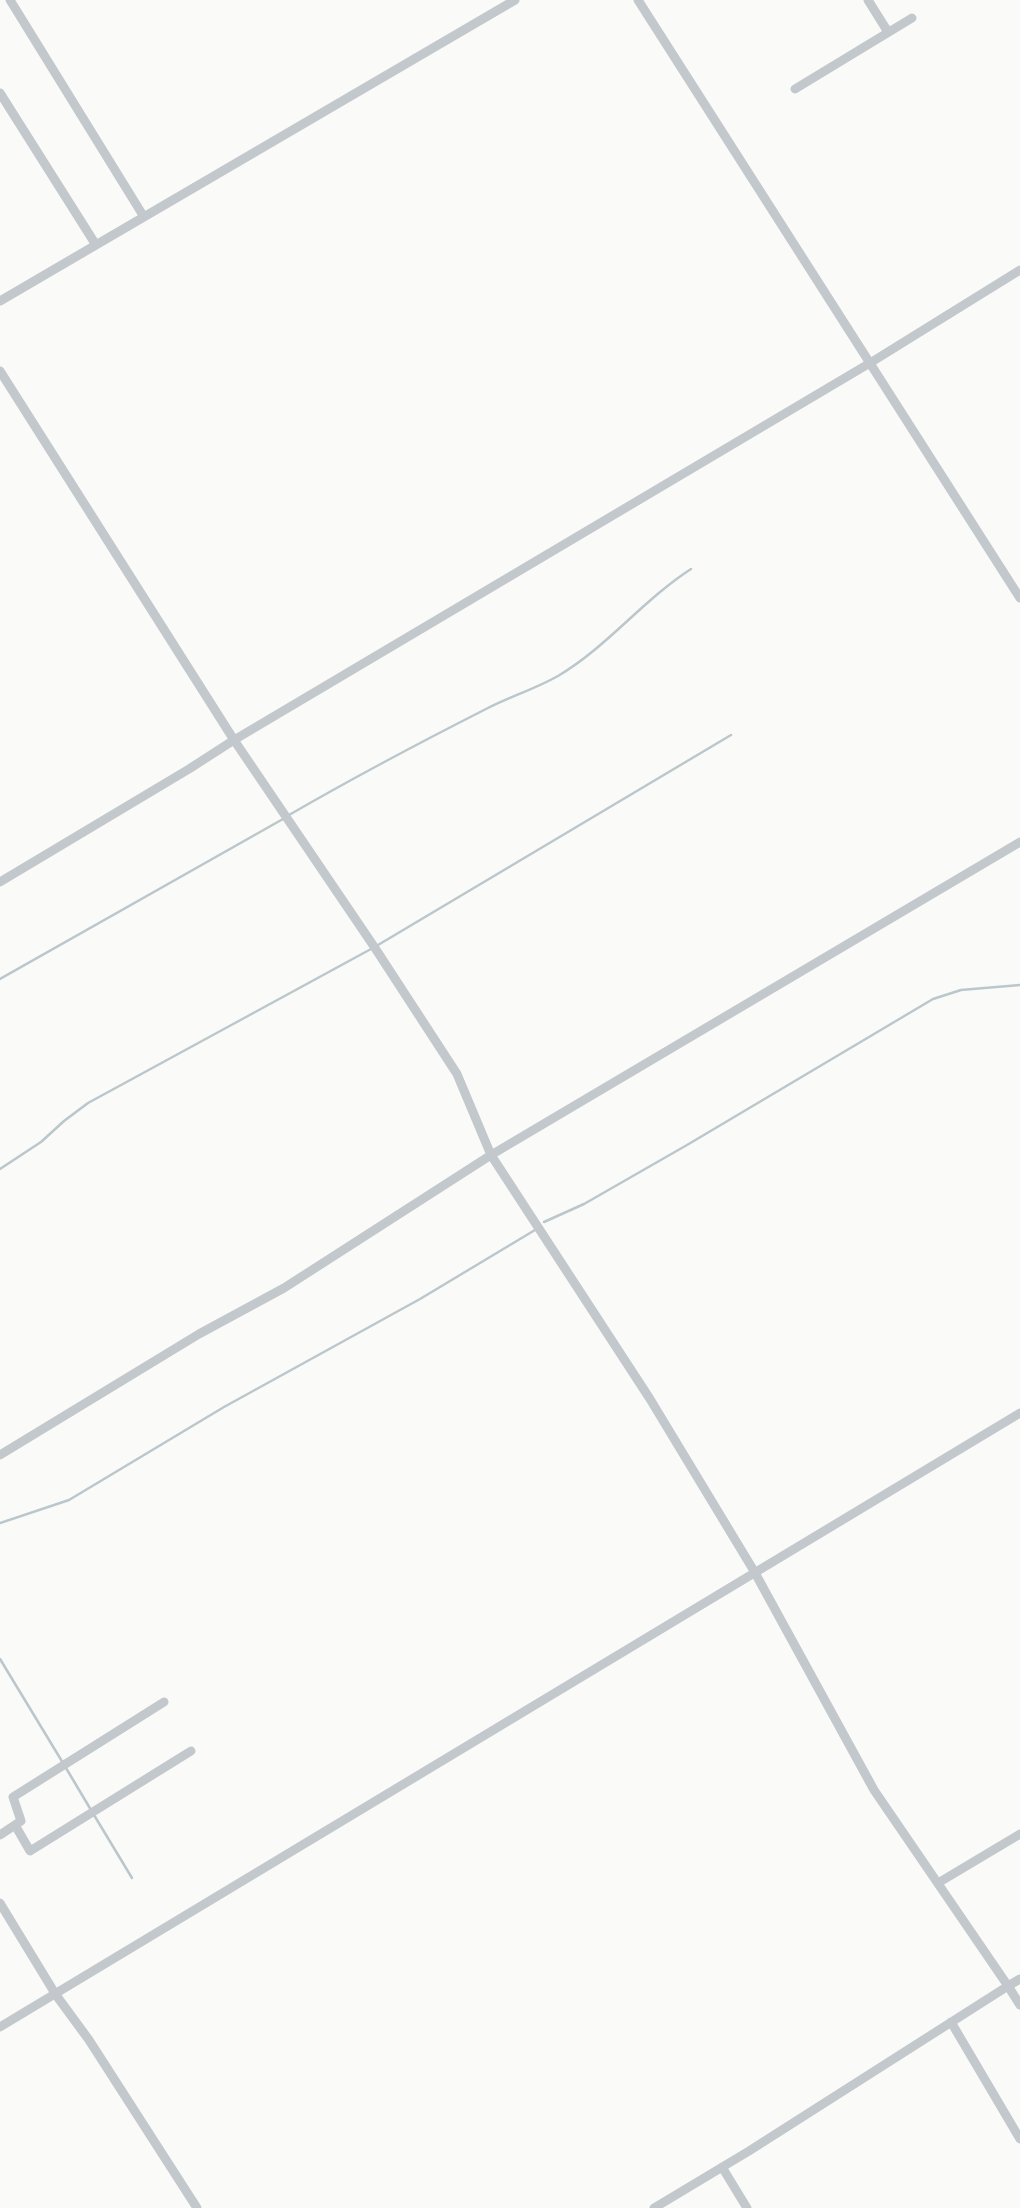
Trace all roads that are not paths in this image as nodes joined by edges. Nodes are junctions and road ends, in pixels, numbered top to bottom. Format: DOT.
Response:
graph roads {
  1 [pos="10,0"];
  2 [pos="515,0"];
  3 [pos="638,0"];
  4 [pos="868,0"];
  5 [pos="912,18"];
  6 [pos="888,32"];
  7 [pos="795,89"];
  8 [pos="0,93"];
  9 [pos="144,217"];
  10 [pos="96,245"];
  11 [pos="1020,270"];
  12 [pos="0,301"];
  13 [pos="870,363"];
  14 [pos="0,371"];
  15 [pos="1020,598"];
  16 [pos="234,740"];
  17 [pos="1020,842"];
  18 [pos="0,882"];
  19 [pos="491,1155"];
  20 [pos="1020,1413"];
  21 [pos="0,1455"];
  22 [pos="754,1571"];
  23 [pos="164,1702"];
  24 [pos="192,1751"];
  25 [pos="14,1825"];
  26 [pos="1020,1834"];
  27 [pos="0,1835"];
  28 [pos="938,1883"];
  29 [pos="0,1903"];
  30 [pos="1020,1979"];
  31 [pos="1008,1986"];
  32 [pos="56,1995"];
  33 [pos="1020,2005"];
  34 [pos="951,2022"];
  35 [pos="0,2027"];
  36 [pos="1020,2139"];
  37 [pos="722,2167"];
  38 [pos="197,2208"];
  39 [pos="654,2208"];
  40 [pos="747,2208"];
  1 -- 9 [label="street"];
  2 -- 9 [label="street"];
  3 -- 13 [label="street"];
  4 -- 6 [label="street"];
  5 -- 6 [label="street"];
  6 -- 7 [label="street"];
  8 -- 10 [label="street"];
  9 -- 10 [label="street"];
  10 -- 12 [label="street"];
  11 -- 13 [label="street"];
  13 -- 15 [label="street"];
  13 -- 16 [label="street"];
  14 -- 16 [label="street"];
  16 -- 18 [label="street"];
  16 -- 19 [label="street"];
  17 -- 19 [label="street"];
  19 -- 21 [label="street"];
  19 -- 22 [label="street"];
  20 -- 22 [label="street"];
  22 -- 28 [label="street"];
  22 -- 32 [label="street"];
  23 -- 25 [label="street"];
  24 -- 25 [label="street"];
  25 -- 27 [label="street"];
  26 -- 28 [label="street"];
  28 -- 31 [label="street"];
  29 -- 32 [label="street"];
  30 -- 31 [label="street"];
  31 -- 33 [label="street"];
  31 -- 34 [label="street"];
  32 -- 35 [label="street"];
  32 -- 38 [label="street"];
  34 -- 36 [label="street"];
  34 -- 37 [label="street"];
  37 -- 39 [label="street"];
  37 -- 40 [label="street"];
}
